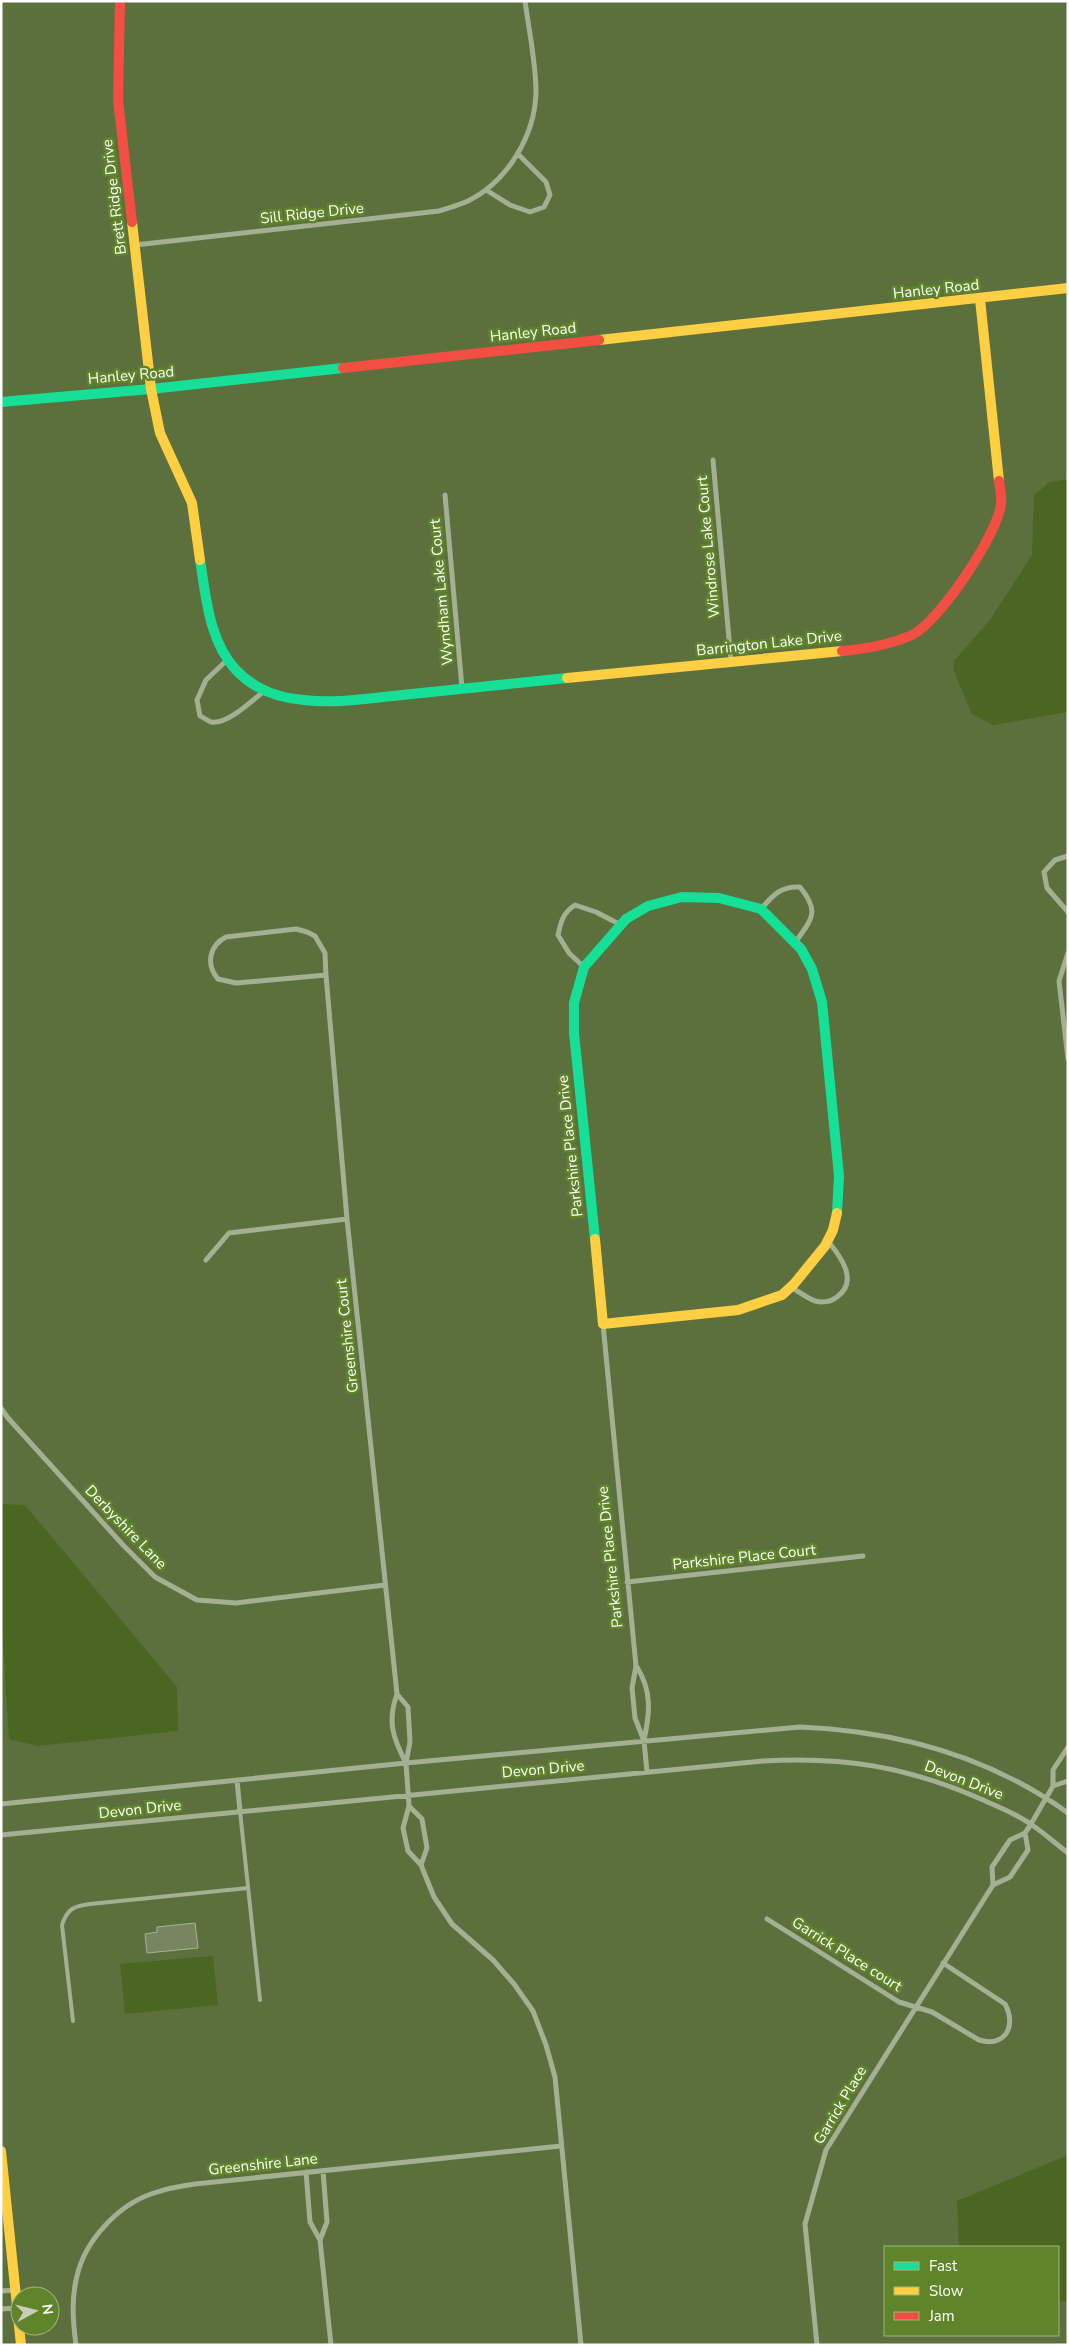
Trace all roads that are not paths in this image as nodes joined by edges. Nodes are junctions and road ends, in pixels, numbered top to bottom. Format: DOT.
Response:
graph roads {
  1 [pos="120,1"];
  2 [pos="525,1"];
  3 [pos="518,154"];
  4 [pos="486,190"];
  5 [pos="135,245"];
  6 [pos="1068,288"];
  7 [pos="980,299"];
  8 [pos="151,389"];
  9 [pos="1,402"];
  10 [pos="713,460"];
  11 [pos="445,495"];
  12 [pos="227,660"];
  13 [pos="731,661"];
  14 [pos="462,688"];
  15 [pos="264,691"];
  16 [pos="1068,856"];
  17 [pos="761,909"];
  18 [pos="1068,912"];
  19 [pos="620,925"];
  20 [pos="796,943"];
  21 [pos="1068,953"];
  22 [pos="584,966"];
  23 [pos="326,975"];
  24 [pos="1068,1059"];
  25 [pos="348,1219"];
  26 [pos="828,1240"];
  27 [pos="206,1260"];
  28 [pos="791,1287"];
  29 [pos="603,1324"];
  30 [pos="1,1408"];
  31 [pos="863,1556"];
  32 [pos="628,1582"];
  33 [pos="385,1585"];
  34 [pos="636,1666"];
  35 [pos="397,1694"];
  36 [pos="644,1740"];
  37 [pos="1068,1747"];
  38 [pos="406,1763"];
  39 [pos="647,1772"];
  40 [pos="237,1780"];
  41 [pos="1068,1781"];
  42 [pos="1053,1786"];
  43 [pos="409,1794"];
  44 [pos="1046,1798"];
  45 [pos="1,1804"];
  46 [pos="409,1806"];
  47 [pos="240,1811"];
  48 [pos="1068,1813"];
  49 [pos="1031,1824"];
  50 [pos="1025,1833"];
  51 [pos="1,1835"];
  52 [pos="1068,1853"];
  53 [pos="421,1865"];
  54 [pos="993,1886"];
  55 [pos="248,1888"];
  56 [pos="767,1919"];
  57 [pos="943,1963"];
  58 [pos="260,2000"];
  59 [pos="915,2006"];
  60 [pos="74,2021"];
  61 [pos="561,2146"];
  62 [pos="1,2151"];
  63 [pos="323,2171"];
  64 [pos="306,2172"];
  65 [pos="320,2240"];
  66 [pos="16,2286"];
  67 [pos="76,2345"];
  68 [pos="331,2345"];
  69 [pos="581,2345"];
  70 [pos="817,2345"];
  1 -- 5 [label="street, Brett Ridge Drive"];
  2 -- 3 [label="street, Sill Ridge Drive"];
  3 -- 4 [label="street, Sill Ridge Drive"];
  3 -- 4 [label="street"];
  4 -- 5 [label="street, Sill Ridge Drive"];
  5 -- 8 [label="street, Brett Ridge Drive"];
  6 -- 7 [label="street, Hanley Road"];
  7 -- 8 [label="street, Hanley Road"];
  7 -- 13 [label="street, Barrington Lake Drive"];
  8 -- 9 [label="street, Hanley Road"];
  8 -- 12 [label="street, Barrington Lake Drive"];
  10 -- 13 [label="street, Windrose Lake Court"];
  11 -- 14 [label="street, Wyndham Lake Court"];
  12 -- 15 [label="street, Barrington Lake Drive"];
  12 -- 15 [label="street"];
  13 -- 14 [label="street, Barrington Lake Drive"];
  14 -- 15 [label="street, Barrington Lake Drive"];
  16 -- 18 [label="street"];
  17 -- 19 [label="street, Parkshire Place Drive"];
  17 -- 20 [label="street, Parkshire Place Drive"];
  17 -- 20 [label="street"];
  19 -- 22 [label="street, Parkshire Place Drive"];
  19 -- 22 [label="street"];
  20 -- 26 [label="street, Parkshire Place Drive"];
  21 -- 24 [label="street"];
  22 -- 29 [label="street, Parkshire Place Drive"];
  23 -- 23 [label="street, Greenshire Court"];
  23 -- 25 [label="street, Greenshire Court"];
  25 -- 27 [label="street"];
  25 -- 33 [label="street, Greenshire Court"];
  26 -- 28 [label="street, Parkshire Place Drive"];
  26 -- 28 [label="street"];
  28 -- 29 [label="street, Parkshire Place Drive"];
  29 -- 32 [label="street, Parkshire Place Drive"];
  30 -- 33 [label="street, Derbyshire Lane"];
  31 -- 32 [label="street, Parkshire Place Court"];
  32 -- 34 [label="street, Parkshire Place Drive"];
  33 -- 35 [label="street, Greenshire Court"];
  34 -- 36 [label="street, Parkshire Place Drive"];
  34 -- 36 [label="street, Parkshire Place Drive"];
  35 -- 38 [label="street, Greenshire Court"];
  35 -- 38 [label="street, Greenshire Court"];
  36 -- 38 [label="street, Devon Drive"];
  36 -- 39 [label="street, Parkshire Place Drive"];
  36 -- 44 [label="street, Devon Drive"];
  37 -- 42 [label="street, Garrick Place"];
  38 -- 40 [label="street, Devon Drive"];
  38 -- 43 [label="street, Greenshire Court"];
  39 -- 43 [label="street, Devon Drive"];
  39 -- 49 [label="street, Devon Drive"];
  40 -- 45 [label="street, Devon Drive"];
  40 -- 47 [label="street"];
  41 -- 42 [label="street"];
  42 -- 44 [label="street, Garrick Place"];
  43 -- 46 [label="street"];
  43 -- 47 [label="street, Devon Drive"];
  44 -- 48 [label="street, Devon Drive"];
  44 -- 49 [label="street, Garrick Place"];
  46 -- 53 [label="street"];
  46 -- 53 [label="street"];
  47 -- 51 [label="street, Devon Drive"];
  47 -- 55 [label="lane"];
  49 -- 50 [label="street, Garrick Place"];
  49 -- 52 [label="street, Devon Drive"];
  50 -- 54 [label="street, Garrick Place"];
  50 -- 54 [label="street, Garrick Place"];
  53 -- 61 [label="street"];
  54 -- 57 [label="street, Garrick Place"];
  55 -- 58 [label="lane"];
  55 -- 60 [label="lane"];
  56 -- 59 [label="street, Garrick Place court"];
  57 -- 59 [label="street, Garrick Place"];
  57 -- 59 [label="street"];
  59 -- 70 [label="street, Garrick Place"];
  61 -- 63 [label="street, Greenshire Lane"];
  61 -- 69 [label="street"];
  62 -- 66 [label="street"];
  63 -- 64 [label="street, Greenshire Lane"];
  63 -- 65 [label="street"];
  64 -- 65 [label="street"];
  64 -- 67 [label="street, Greenshire Lane"];
  65 -- 68 [label="street"];
}
